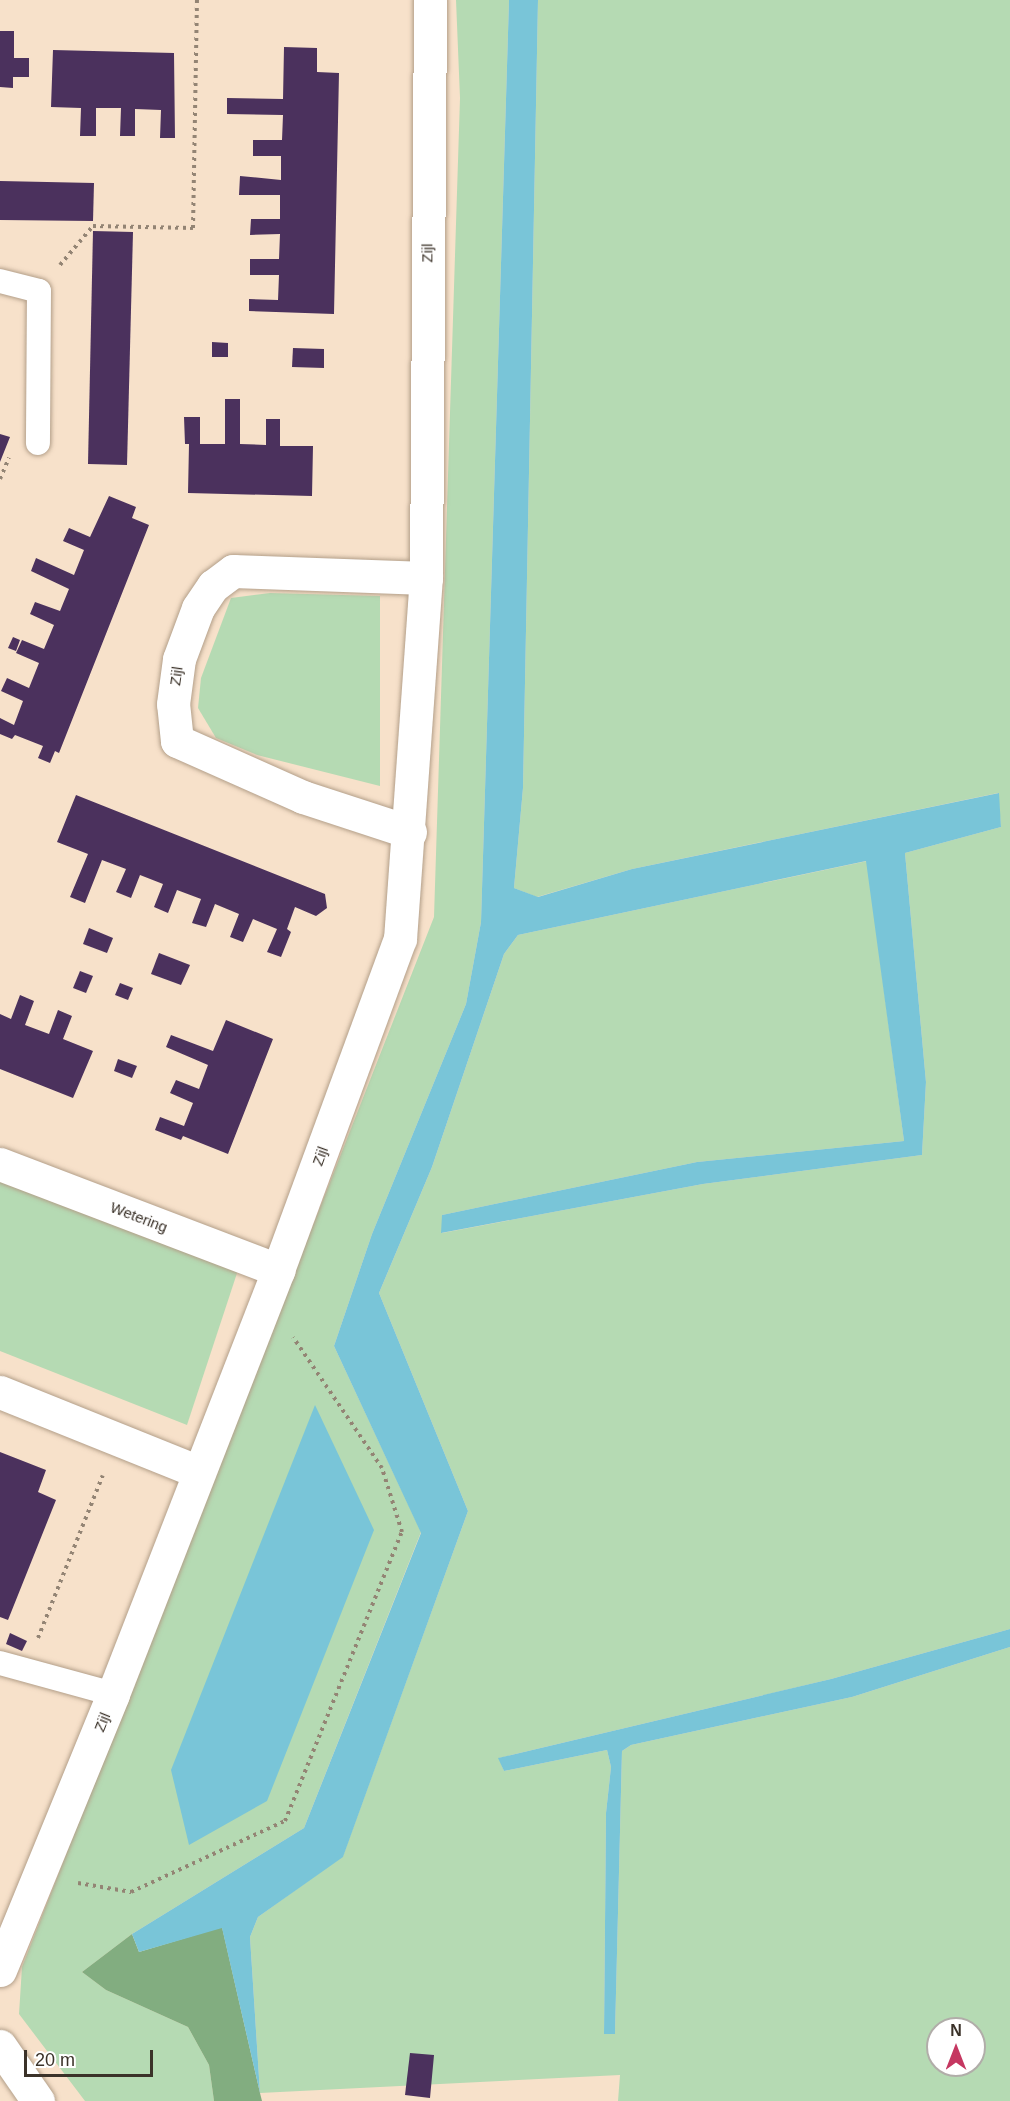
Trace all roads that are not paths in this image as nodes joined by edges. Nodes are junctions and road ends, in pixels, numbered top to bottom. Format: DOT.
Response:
graph roads {
  1 [pos="430,0"];
  2 [pos="0,281"];
  3 [pos="38,443"];
  4 [pos="426,578"];
  5 [pos="410,832"];
  6 [pos="0,1164"];
  7 [pos="273,1282"];
  8 [pos="0,1392"];
  9 [pos="199,1472"];
  10 [pos="0,1663"];
  11 [pos="113,1694"];
  12 [pos="0,1970"];
  13 [pos="0,2046"];
  14 [pos="38,2101"];
  1 -- 4 [label="street, Zijl"];
  2 -- 3 [label="lane"];
  4 -- 5 [label="street, Zijl"];
  4 -- 5 [label="street, Zijl"];
  5 -- 7 [label="street, Zijl"];
  6 -- 7 [label="street, Wetering"];
  7 -- 9 [label="street, Zijl"];
  8 -- 9 [label="street"];
  9 -- 11 [label="street, Zijl"];
  10 -- 11 [label="lane"];
  11 -- 12 [label="street, Zijl"];
  13 -- 14 [label="street"];
}
